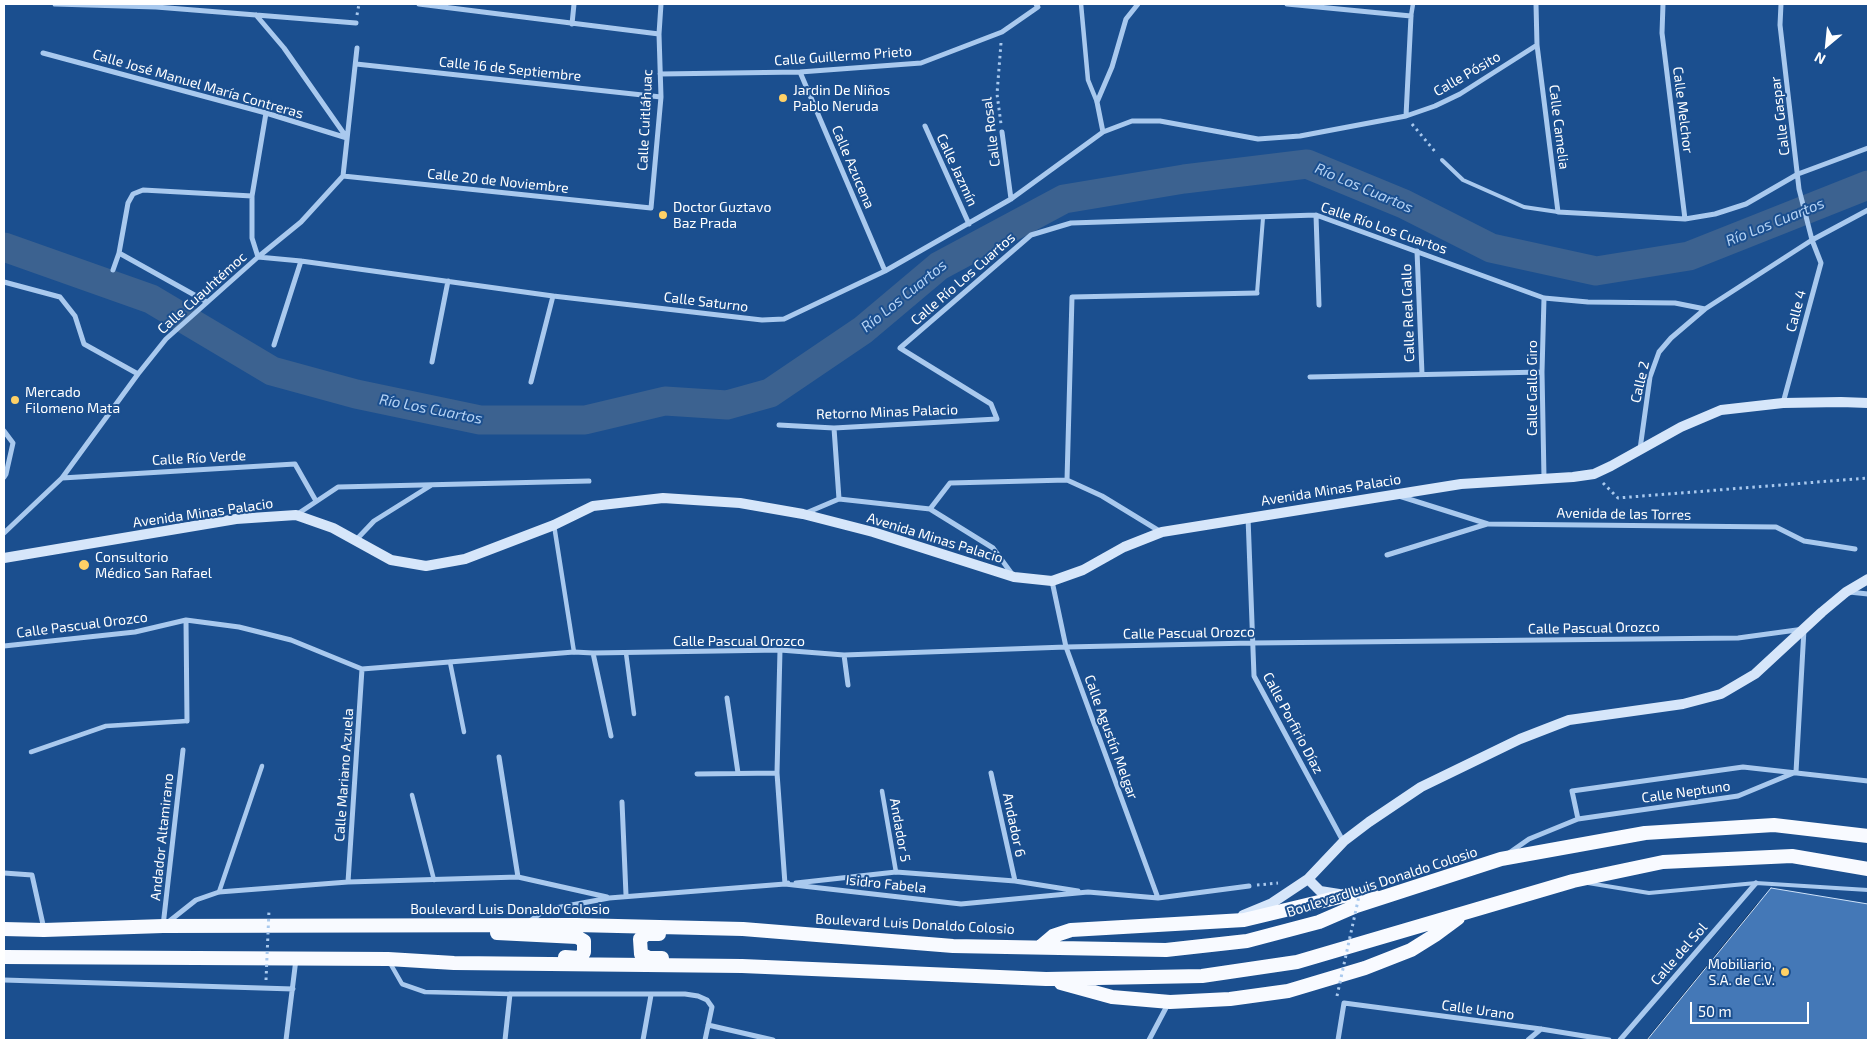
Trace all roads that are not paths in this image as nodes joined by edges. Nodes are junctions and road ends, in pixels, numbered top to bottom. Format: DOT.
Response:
graph roads {
  1 [pos="55,4"];
  2 [pos="419,4"];
  3 [pos="574,4"];
  4 [pos="661,4"];
  5 [pos="1081,4"];
  6 [pos="1138,4"];
  7 [pos="1287,4"];
  8 [pos="1413,4"];
  9 [pos="1536,4"];
  10 [pos="1663,4"];
  11 [pos="1781,4"];
  12 [pos="1039,5"];
  13 [pos="156,6"];
  14 [pos="256,15"];
  15 [pos="1411,16"];
  16 [pos="356,23"];
  17 [pos="572,24"];
  18 [pos="659,34"];
  19 [pos="1537,45"];
  20 [pos="357,48"];
  21 [pos="43,53"];
  22 [pos="356,64"];
  23 [pos="800,72"];
  24 [pos="660,74"];
  25 [pos="661,97"];
  26 [pos="1097,102"];
  27 [pos="266,113"];
  28 [pos="1406,116"];
  29 [pos="924,126"];
  30 [pos="1002,132"];
  31 [pos="1103,132"];
  32 [pos="347,138"];
  33 [pos="1868,148"];
  34 [pos="1442,160"];
  35 [pos="1798,174"];
  36 [pos="343,176"];
  37 [pos="252,196"];
  38 [pos="1011,199"];
  39 [pos="650,208"];
  40 [pos="1868,210"];
  41 [pos="1558,212"];
  42 [pos="1316,215"];
  43 [pos="1263,218"];
  44 [pos="1685,218"];
  45 [pos="969,224"];
  46 [pos="1809,225"];
  47 [pos="1812,240"];
  48 [pos="1417,251"];
  49 [pos="119,253"];
  50 [pos="258,257"];
  51 [pos="301,262"];
  52 [pos="113,270"];
  53 [pos="885,271"];
  54 [pos="4,282"];
  55 [pos="448,282"];
  56 [pos="1258,293"];
  57 [pos="554,296"];
  58 [pos="1544,298"];
  59 [pos="207,302"];
  60 [pos="1319,305"];
  61 [pos="1705,310"];
  62 [pos="274,345"];
  63 [pos="432,362"];
  64 [pos="1542,372"];
  65 [pos="138,374"];
  66 [pos="1422,374"];
  67 [pos="1310,377"];
  68 [pos="531,382"];
  69 [pos="1782,403"];
  70 [pos="1868,403"];
  71 [pos="997,419"];
  72 [pos="779,425"];
  73 [pos="834,428"];
  74 [pos="4,431"];
  75 [pos="1640,449"];
  76 [pos="4,477"];
  77 [pos="62,478"];
  78 [pos="1544,478"];
  79 [pos="1067,480"];
  80 [pos="590,481"];
  81 [pos="430,485"];
  82 [pos="1394,494"];
  83 [pos="839,499"];
  84 [pos="316,501"];
  85 [pos="930,509"];
  86 [pos="803,514"];
  87 [pos="296,515"];
  88 [pos="1248,517"];
  89 [pos="1488,524"];
  90 [pos="554,525"];
  91 [pos="1162,532"];
  92 [pos="4,533"];
  93 [pos="356,540"];
  94 [pos="1856,549"];
  95 [pos="1387,555"];
  96 [pos="4,558"];
  97 [pos="1014,577"];
  98 [pos="1868,579"];
  99 [pos="1052,581"];
  100 [pos="1846,592"];
  101 [pos="1868,594"];
  102 [pos="186,620"];
  103 [pos="1804,629"];
  104 [pos="1252,643"];
  105 [pos="4,646"];
  106 [pos="1066,647"];
  107 [pos="780,650"];
  108 [pos="574,652"];
  109 [pos="593,653"];
  110 [pos="626,653"];
  111 [pos="844,655"];
  112 [pos="450,662"];
  113 [pos="362,669"];
  114 [pos="848,685"];
  115 [pos="727,698"];
  116 [pos="634,714"];
  117 [pos="187,721"];
  118 [pos="464,732"];
  119 [pos="611,736"];
  120 [pos="183,750"];
  121 [pos="31,752"];
  122 [pos="499,757"];
  123 [pos="262,766"];
  124 [pos="1796,772"];
  125 [pos="778,773"];
  126 [pos="991,773"];
  127 [pos="697,774"];
  128 [pos="738,774"];
  129 [pos="1868,781"];
  130 [pos="882,791"];
  131 [pos="412,795"];
  132 [pos="622,802"];
  133 [pos="1578,819"];
  134 [pos="1868,836"];
  135 [pos="1344,841"];
  136 [pos="1502,859"];
  137 [pos="1868,869"];
  138 [pos="896,872"];
  139 [pos="4,873"];
  140 [pos="518,877"];
  141 [pos="1308,879"];
  142 [pos="434,880"];
  143 [pos="1014,881"];
  144 [pos="1574,881"];
  145 [pos="348,882"];
  146 [pos="1756,883"];
  147 [pos="785,884"];
  148 [pos="1249,886"];
  149 [pos="1868,890"];
  150 [pos="219,892"];
  151 [pos="1088,892"];
  152 [pos="626,895"];
  153 [pos="1348,895"];
  154 [pos="609,898"];
  155 [pos="1158,898"];
  156 [pos="1380,898"];
  157 [pos="1464,913"];
  158 [pos="1231,920"];
  159 [pos="526,924"];
  160 [pos="454,925"];
  161 [pos="163,926"];
  162 [pos="4,928"];
  163 [pos="743,929"];
  164 [pos="44,930"];
  165 [pos="1040,947"];
  166 [pos="4,957"];
  167 [pos="296,958"];
  168 [pos="388,959"];
  169 [pos="454,963"];
  170 [pos="742,966"];
  171 [pos="1046,979"];
  172 [pos="4,980"];
  173 [pos="293,989"];
  174 [pos="510,994"];
  175 [pos="651,995"];
  176 [pos="1170,1002"];
  177 [pos="708,1025"];
  178 [pos="1541,1029"];
  179 [pos="286,1040"];
  180 [pos="505,1040"];
  181 [pos="643,1040"];
  182 [pos="705,1040"];
  183 [pos="773,1040"];
  184 [pos="1149,1040"];
  185 [pos="1338,1040"];
  186 [pos="1528,1040"];
  187 [pos="1609,1040"];
  188 [pos="1620,1040"];
  1 -- 13 [label="street"];
  2 -- 17 [label="street"];
  3 -- 17 [label="street"];
  4 -- 18 [label="street, Calle Cuitláhuac"];
  5 -- 26 [label="street"];
  6 -- 26 [label="street"];
  7 -- 15 [label="street"];
  8 -- 15 [label="street"];
  9 -- 19 [label="street, Calle Camelia"];
  10 -- 44 [label="street, Calle Melchor"];
  11 -- 35 [label="street, Calle Gaspar"];
  12 -- 23 [label="street, Calle Guillermo Prieto"];
  13 -- 14 [label="street"];
  14 -- 16 [label="street"];
  14 -- 32 [label="street"];
  15 -- 28 [label="street"];
  17 -- 18 [label="street"];
  18 -- 24 [label="street, Calle Cuitláhuac"];
  19 -- 28 [label="street, Calle Pósito"];
  19 -- 41 [label="street, Calle Camelia"];
  20 -- 22 [label="street"];
  21 -- 27 [label="street, Calle José Manuel María Contreras"];
  22 -- 25 [label="street, Calle 16 de Septiembre"];
  22 -- 32 [label="street"];
  23 -- 24 [label="street, Calle Guillermo Prieto"];
  23 -- 53 [label="street, Calle Azucena"];
  24 -- 25 [label="street, Calle Cuitláhuac"];
  25 -- 39 [label="street, Calle Cuitláhuac"];
  26 -- 31 [label="street"];
  27 -- 32 [label="street, Calle José Manuel María Contreras"];
  27 -- 37 [label="street"];
  28 -- 31 [label="street"];
  29 -- 45 [label="street, Calle Jazmín"];
  30 -- 38 [label="street, Calle Rosal"];
  31 -- 38 [label="street, Calle Saturno"];
  32 -- 36 [label="street"];
  33 -- 35 [label="street"];
  34 -- 41 [label="lane"];
  35 -- 44 [label="street"];
  35 -- 46 [label="street, Calle Gaspar"];
  36 -- 39 [label="street, Calle 20 de Noviembre"];
  36 -- 50 [label="street, Calle Cuauhtémoc"];
  37 -- 49 [label="street"];
  37 -- 50 [label="street"];
  38 -- 45 [label="street, Calle Saturno"];
  40 -- 47 [label="street"];
  41 -- 44 [label="street"];
  42 -- 43 [label="street, Calle Río Los Cuartos"];
  42 -- 48 [label="street, Calle Río Los Cuartos"];
  42 -- 60 [label="street"];
  43 -- 56 [label="lane"];
  43 -- 71 [label="street, Calle Río Los Cuartos"];
  45 -- 53 [label="street, Calle Saturno"];
  46 -- 47 [label="street, Calle 4"];
  47 -- 61 [label="street"];
  47 -- 69 [label="street, Calle 4"];
  48 -- 58 [label="street, Calle Río Los Cuartos"];
  48 -- 66 [label="street, Calle Real Gallo"];
  49 -- 52 [label="street"];
  49 -- 59 [label="street"];
  50 -- 51 [label="street, Calle Saturno"];
  50 -- 59 [label="street, Calle Cuauhtémoc"];
  51 -- 55 [label="street, Calle Saturno"];
  51 -- 62 [label="street"];
  53 -- 57 [label="street, Calle Saturno"];
  54 -- 65 [label="street"];
  55 -- 57 [label="street, Calle Saturno"];
  55 -- 63 [label="street"];
  56 -- 79 [label="street"];
  57 -- 68 [label="street"];
  58 -- 61 [label="street, Calle Río Los Cuartos"];
  58 -- 64 [label="street, Calle Gallo Giro"];
  59 -- 65 [label="street, Calle Cuauhtémoc"];
  61 -- 75 [label="street, Calle 2"];
  64 -- 66 [label="street"];
  64 -- 78 [label="street, Calle Gallo Giro"];
  65 -- 77 [label="street, Calle Cuauhtémoc"];
  66 -- 67 [label="street"];
  69 -- 70 [label="main road, Avenida Minas Palacio"];
  69 -- 75 [label="main road, Avenida Minas Palacio"];
  71 -- 73 [label="street, Retorno Minas Palacio"];
  72 -- 73 [label="street, Retorno Minas Palacio"];
  73 -- 83 [label="street"];
  74 -- 76 [label="street"];
  75 -- 78 [label="main road, Avenida Minas Palacio"];
  77 -- 84 [label="street, Calle Río Verde"];
  77 -- 92 [label="street, Calle Cuauhtémoc"];
  78 -- 82 [label="main road, Avenida Minas Palacio"];
  79 -- 85 [label="street, Avenida Minas Palacio"];
  79 -- 91 [label="street"];
  80 -- 81 [label="street"];
  81 -- 84 [label="street"];
  81 -- 93 [label="street"];
  82 -- 88 [label="main road, Avenida Minas Palacio"];
  82 -- 89 [label="street, Avenida de las Torres"];
  83 -- 85 [label="street, Avenida Minas Palacio"];
  83 -- 86 [label="street, Avenida Minas Palacio"];
  84 -- 87 [label="street"];
  85 -- 97 [label="street"];
  86 -- 90 [label="main road, Avenida Minas Palacio"];
  86 -- 97 [label="main road, Avenida Minas Palacio"];
  87 -- 93 [label="main road, Avenida Minas Palacio"];
  87 -- 96 [label="main road, Avenida Minas Palacio"];
  88 -- 91 [label="main road, Avenida Minas Palacio"];
  88 -- 104 [label="street, Calle Porfirio Díaz"];
  89 -- 94 [label="street, Avenida de las Torres"];
  89 -- 95 [label="street"];
  90 -- 93 [label="main road, Avenida Minas Palacio"];
  90 -- 108 [label="street"];
  91 -- 99 [label="main road, Avenida Minas Palacio"];
  97 -- 99 [label="main road, Avenida Minas Palacio"];
  98 -- 100 [label="main road"];
  99 -- 106 [label="street, Calle Agustín Melgar"];
  100 -- 101 [label="street"];
  100 -- 103 [label="main road"];
  102 -- 105 [label="street, Calle Pascual Orozco"];
  102 -- 113 [label="street, Calle Pascual Orozco"];
  102 -- 117 [label="street"];
  103 -- 104 [label="street, Calle Pascual Orozco"];
  103 -- 124 [label="street"];
  103 -- 135 [label="main road"];
  104 -- 106 [label="street, Calle Pascual Orozco"];
  104 -- 135 [label="street, Calle Porfirio Díaz"];
  106 -- 111 [label="street, Calle Pascual Orozco"];
  106 -- 155 [label="street, Calle Agustín Melgar"];
  107 -- 110 [label="street, Calle Pascual Orozco"];
  107 -- 111 [label="street, Calle Pascual Orozco"];
  107 -- 125 [label="street"];
  108 -- 109 [label="street, Calle Pascual Orozco"];
  108 -- 112 [label="street, Calle Pascual Orozco"];
  109 -- 110 [label="street, Calle Pascual Orozco"];
  109 -- 119 [label="street"];
  110 -- 116 [label="street"];
  111 -- 114 [label="street"];
  112 -- 113 [label="street, Calle Pascual Orozco"];
  112 -- 118 [label="street"];
  113 -- 145 [label="street, Calle Mariano Azuela"];
  115 -- 128 [label="street"];
  117 -- 121 [label="street"];
  120 -- 161 [label="street, Andador Altamirano"];
  122 -- 140 [label="street"];
  123 -- 150 [label="street"];
  124 -- 129 [label="street"];
  124 -- 133 [label="street, Calle Neptuno"];
  124 -- 133 [label="street"];
  125 -- 128 [label="street"];
  125 -- 147 [label="street"];
  126 -- 143 [label="street, Andador 6"];
  127 -- 128 [label="street"];
  130 -- 138 [label="street, Andador 5"];
  131 -- 142 [label="street"];
  132 -- 152 [label="street"];
  133 -- 136 [label="street, Calle Neptuno"];
  134 -- 136 [label="highway, Boulevard Luis Donaldo Colosio"];
  135 -- 141 [label="main road"];
  136 -- 156 [label="highway, Boulevard Luis Donaldo Colosio"];
  137 -- 144 [label="highway"];
  138 -- 143 [label="street"];
  138 -- 147 [label="street"];
  139 -- 164 [label="street"];
  140 -- 142 [label="street"];
  140 -- 154 [label="street"];
  141 -- 153 [label="main road"];
  141 -- 158 [label="main road"];
  142 -- 145 [label="street"];
  143 -- 151 [label="street"];
  144 -- 146 [label="lane"];
  144 -- 157 [label="highway"];
  145 -- 150 [label="street"];
  146 -- 149 [label="lane"];
  146 -- 188 [label="street, Calle del Sol"];
  147 -- 151 [label="street, Isidro Fabela"];
  147 -- 152 [label="street, Isidro Fabela"];
  148 -- 155 [label="street, Isidro Fabela"];
  150 -- 161 [label="street"];
  151 -- 155 [label="street, Isidro Fabela"];
  152 -- 154 [label="street, Isidro Fabela"];
  153 -- 156 [label="highway"];
  153 -- 158 [label="highway"];
  154 -- 159 [label="street, Isidro Fabela"];
  156 -- 165 [label="highway, Boulevard Luis Donaldo Colosio"];
  157 -- 171 [label="highway"];
  157 -- 176 [label="highway"];
  158 -- 165 [label="highway"];
  159 -- 160 [label="highway, Boulevard Luis Donaldo Colosio"];
  159 -- 163 [label="highway, Boulevard Luis Donaldo Colosio"];
  160 -- 161 [label="highway, Boulevard Luis Donaldo Colosio"];
  160 -- 169 [label="highway"];
  161 -- 164 [label="highway, Boulevard Luis Donaldo Colosio"];
  162 -- 164 [label="highway, Boulevard Luis Donaldo Colosio"];
  163 -- 165 [label="highway, Boulevard Luis Donaldo Colosio"];
  163 -- 170 [label="highway"];
  166 -- 167 [label="highway"];
  167 -- 168 [label="highway"];
  167 -- 173 [label="street"];
  168 -- 169 [label="highway"];
  168 -- 174 [label="street"];
  169 -- 170 [label="highway"];
  170 -- 171 [label="highway"];
  171 -- 176 [label="highway"];
  172 -- 173 [label="street"];
  173 -- 179 [label="street"];
  174 -- 175 [label="street"];
  174 -- 180 [label="street"];
  175 -- 177 [label="street"];
  175 -- 181 [label="street"];
  176 -- 184 [label="street"];
  177 -- 182 [label="street"];
  177 -- 183 [label="street"];
  178 -- 185 [label="street, Calle Urano"];
  178 -- 186 [label="street"];
  178 -- 187 [label="street, Calle Urano"];
}
